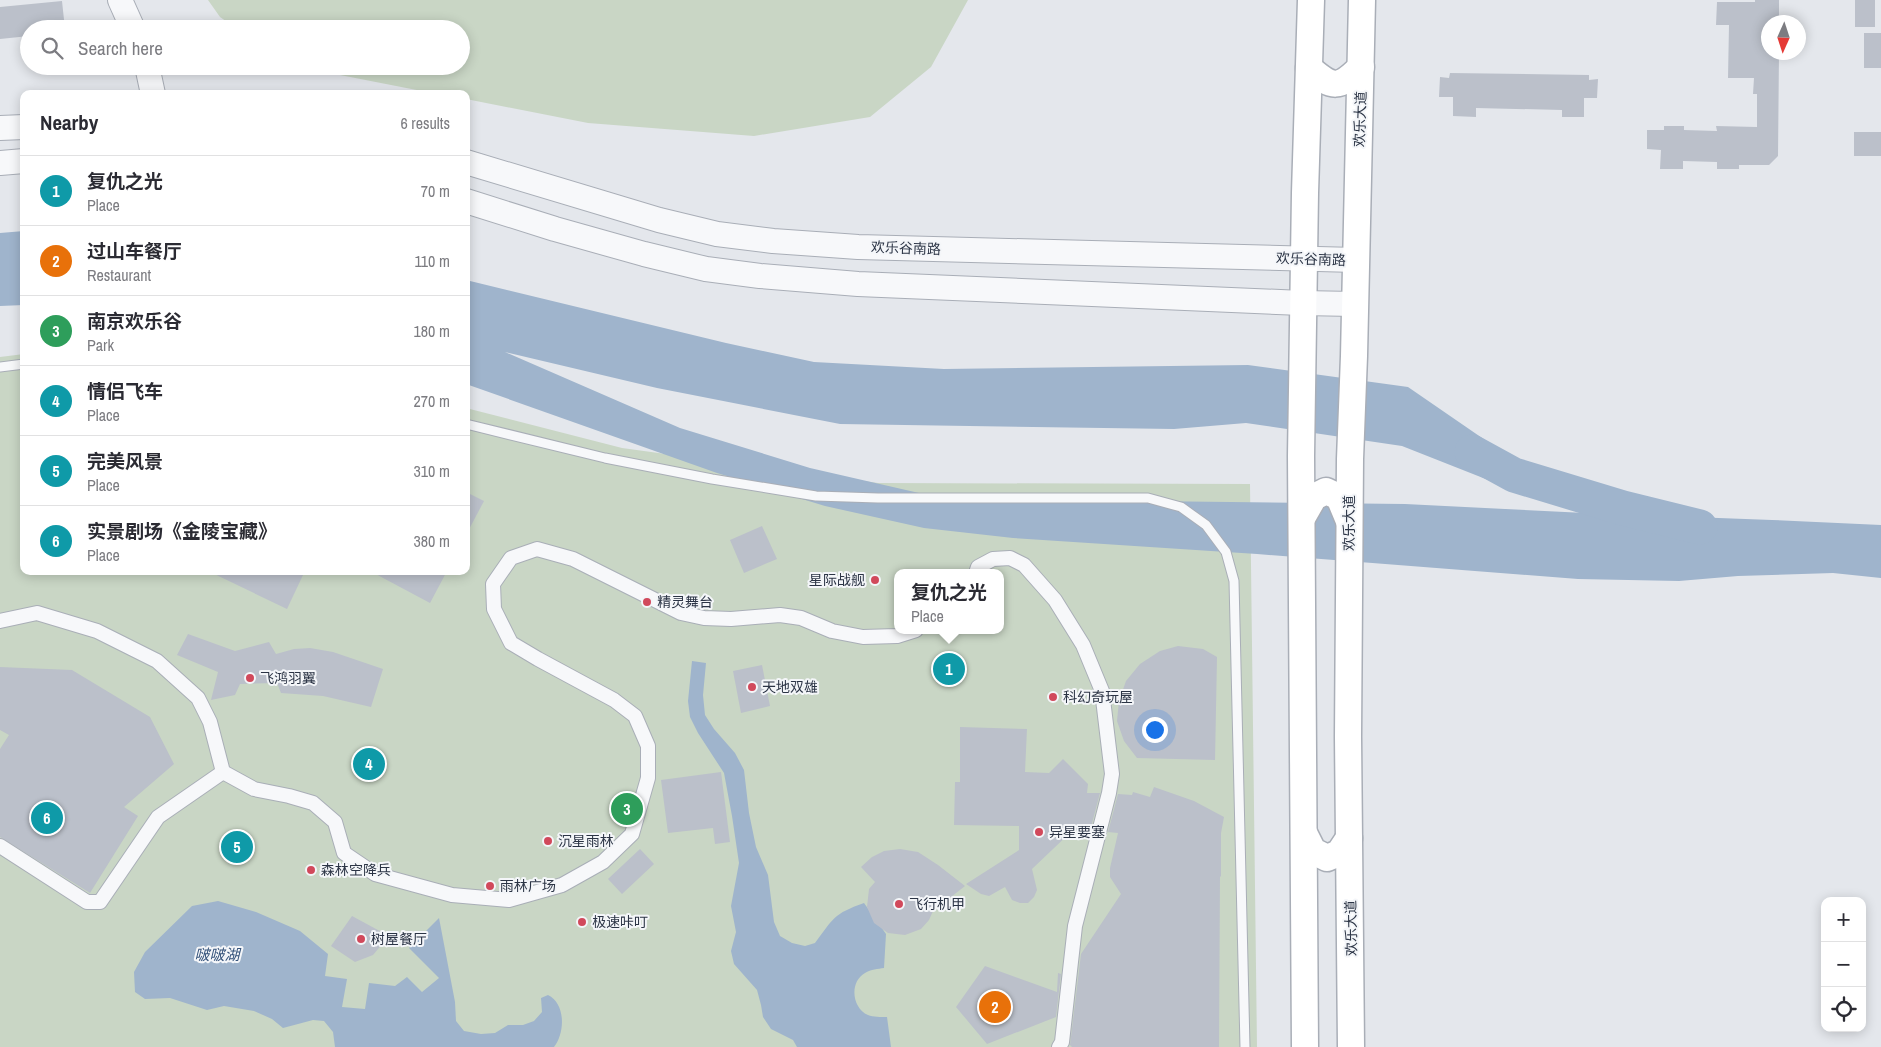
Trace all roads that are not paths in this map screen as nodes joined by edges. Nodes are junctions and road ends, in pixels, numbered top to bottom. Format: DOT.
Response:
graph roads {
  1 [pos="120,0"];
  2 [pos="1311,0"];
  3 [pos="1362,0"];
  4 [pos="128,20"];
  5 [pos="1361,67"];
  6 [pos="1310,68"];
  7 [pos="149,75"];
  8 [pos="152,90"];
  9 [pos="20,127"];
  10 [pos="0,128"];
  11 [pos="20,161"];
  12 [pos="0,163"];
  13 [pos="470,163"];
  14 [pos="470,202"];
  15 [pos="1303,258"];
  16 [pos="1356,260"];
  17 [pos="1302,303"];
  18 [pos="1354,304"];
  19 [pos="20,364"];
  20 [pos="0,367"];
  21 [pos="470,425"];
  22 [pos="1302,518"];
  23 [pos="1350,522"];
  24 [pos="977,569"];
  25 [pos="0,621"];
  26 [pos="903,634"];
  27 [pos="223,772"];
  28 [pos="1304,833"];
  29 [pos="1349,838"];
  30 [pos="0,846"];
  31 [pos="1060,1047"];
  32 [pos="1245,1047"];
  33 [pos="1305,1047"];
  34 [pos="1351,1047"];
  1 -- 4 [label="street"];
  2 -- 6 [label="main road"];
  3 -- 5 [label="main road, 欢乐大道"];
  5 -- 6 [label="main road"];
  5 -- 16 [label="main road, 欢乐大道"];
  6 -- 15 [label="main road"];
  7 -- 8 [label="street"];
  9 -- 10 [label="street"];
  11 -- 12 [label="street"];
  13 -- 15 [label="street, 欢乐谷南路"];
  14 -- 17 [label="street"];
  15 -- 16 [label="street, 欢乐谷南路"];
  15 -- 17 [label="main road"];
  16 -- 18 [label="main road, 欢乐大道"];
  17 -- 18 [label="street"];
  17 -- 22 [label="main road"];
  18 -- 23 [label="main road, 欢乐大道"];
  19 -- 20 [label="lane"];
  21 -- 32 [label="lane"];
  22 -- 23 [label="main road"];
  22 -- 28 [label="main road"];
  23 -- 29 [label="main road, 欢乐大道"];
  24 -- 31 [label="street"];
  25 -- 27 [label="street"];
  26 -- 27 [label="street"];
  27 -- 30 [label="street"];
  28 -- 29 [label="main road"];
  28 -- 33 [label="main road"];
  29 -- 34 [label="main road, 欢乐大道"];
}
